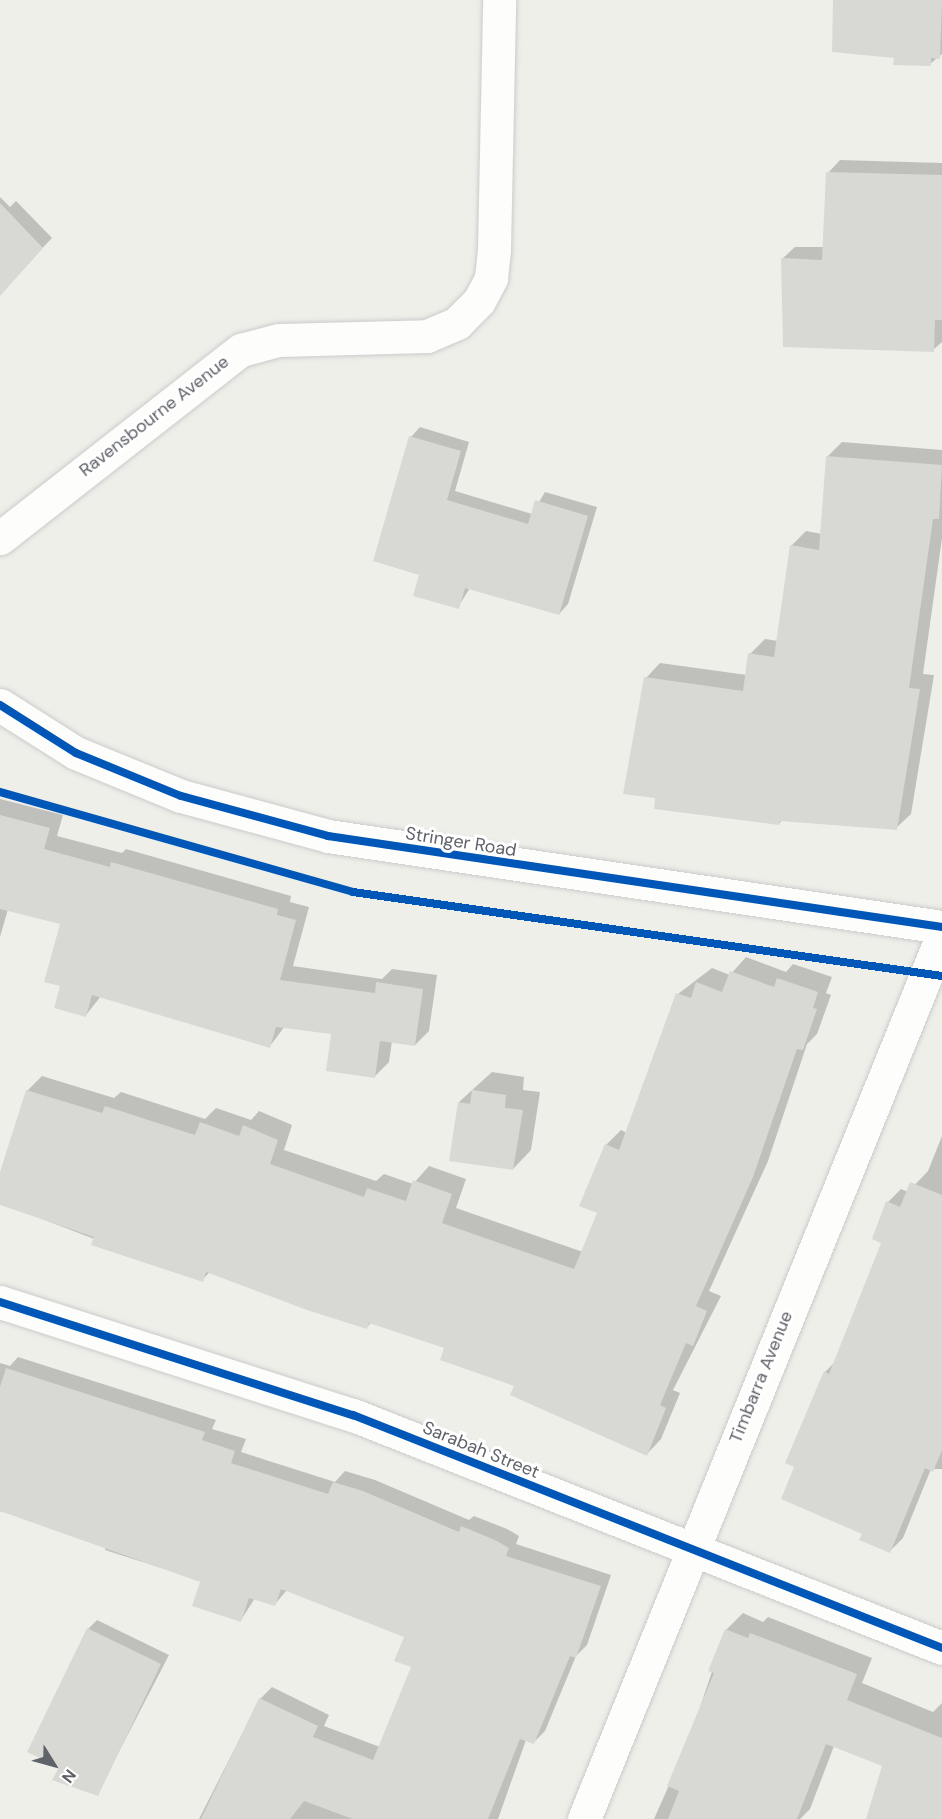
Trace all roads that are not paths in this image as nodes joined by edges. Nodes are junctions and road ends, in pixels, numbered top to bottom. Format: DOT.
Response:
graph roads {
  1 [pos="499,0"];
  2 [pos="0,538"];
  3 [pos="0,705"];
  4 [pos="942,927"];
  5 [pos="942,936"];
  6 [pos="0,1302"];
  7 [pos="691,1550"];
  8 [pos="942,1648"];
  9 [pos="584,1819"];
  1 -- 2 [label="street, Ravensbourne Avenue"];
  3 -- 4 [label="street, Stringer Road"];
  5 -- 7 [label="street, Timbarra Avenue"];
  6 -- 7 [label="street, Sarabah Street"];
  7 -- 8 [label="street, Sarabah Street"];
  7 -- 9 [label="street, Timbarra Avenue"];
}
